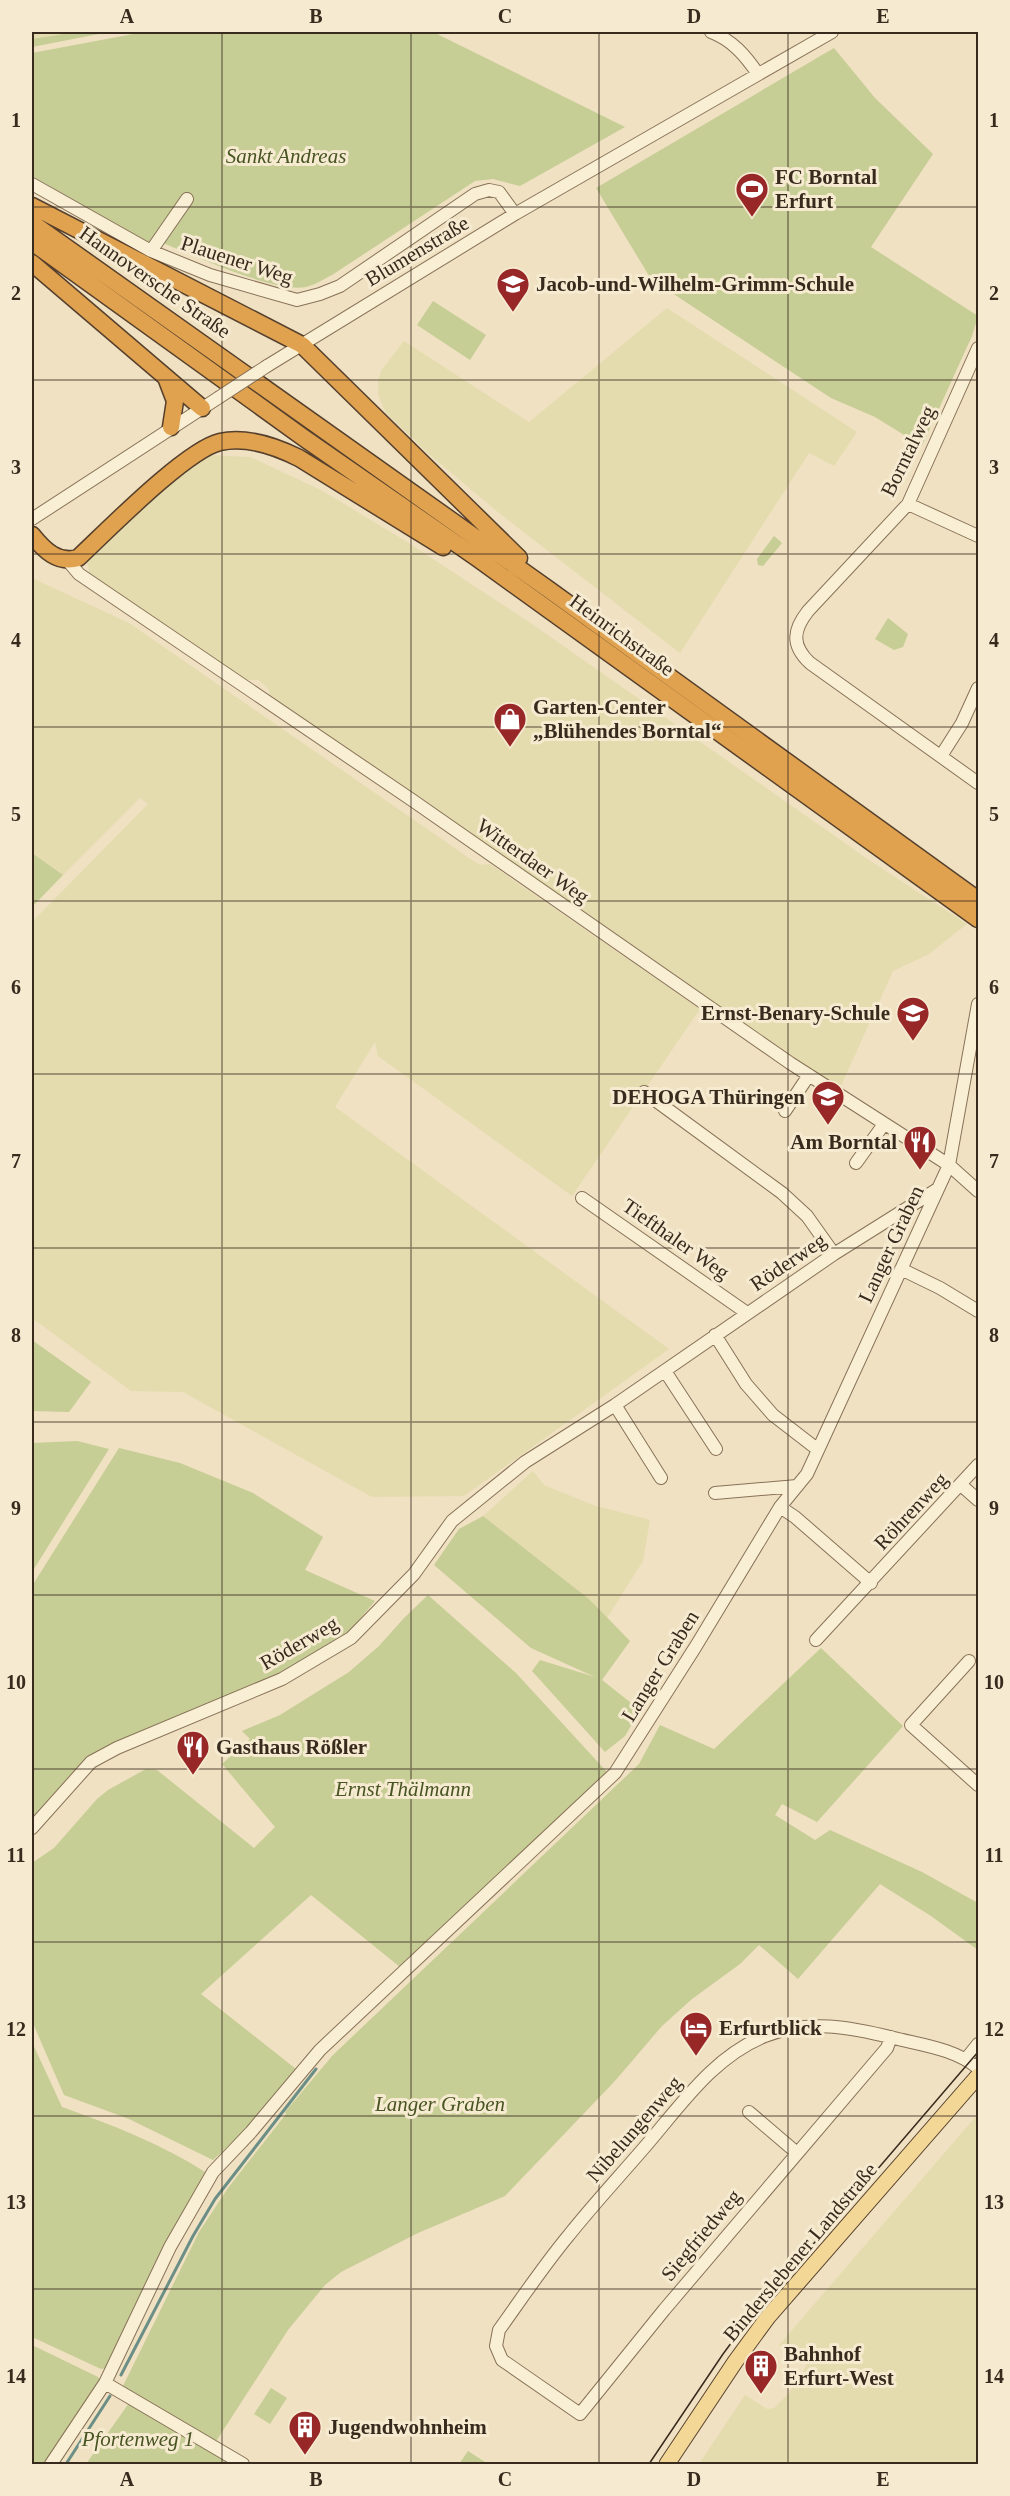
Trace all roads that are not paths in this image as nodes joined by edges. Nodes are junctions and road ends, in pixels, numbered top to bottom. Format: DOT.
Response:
graph roads {
  1 [pos="711,32"];
  2 [pos="832,32"];
  3 [pos="758,74"];
  4 [pos="32,184"];
  5 [pos="187,199"];
  6 [pos="32,206"];
  7 [pos="516,214"];
  8 [pos="32,222"];
  9 [pos="32,242"];
  10 [pos="151,251"];
  11 [pos="32,263"];
  12 [pos="302,345"];
  13 [pos="978,348"];
  14 [pos="165,377"];
  15 [pos="252,378"];
  16 [pos="237,389"];
  17 [pos="202,408"];
  18 [pos="171,428"];
  19 [pos="908,504"];
  20 [pos="32,519"];
  21 [pos="32,535"];
  22 [pos="978,536"];
  23 [pos="477,558"];
  24 [pos="68,561"];
  25 [pos="548,589"];
  26 [pos="978,688"];
  27 [pos="941,756"];
  28 [pos="978,783"];
  29 [pos="978,900"];
  30 [pos="978,920"];
  31 [pos="978,1004"];
  32 [pos="809,1075"];
  33 [pos="644,1092"];
  34 [pos="785,1111"];
  35 [pos="884,1124"];
  36 [pos="856,1163"];
  37 [pos="949,1166"];
  38 [pos="937,1190"];
  39 [pos="978,1191"];
  40 [pos="582,1198"];
  41 [pos="834,1254"];
  42 [pos="901,1269"];
  43 [pos="978,1311"];
  44 [pos="747,1313"];
  45 [pos="715,1335"];
  46 [pos="665,1371"];
  47 [pos="615,1405"];
  48 [pos="716,1449"];
  49 [pos="818,1449"];
  50 [pos="978,1465"];
  51 [pos="661,1478"];
  52 [pos="961,1485"];
  53 [pos="797,1486"];
  54 [pos="715,1493"];
  55 [pos="978,1500"];
  56 [pos="780,1507"];
  57 [pos="871,1583"];
  58 [pos="816,1640"];
  59 [pos="969,1660"];
  60 [pos="978,1785"];
  61 [pos="32,1828"];
  62 [pos="891,2037"];
  63 [pos="978,2044"];
  64 [pos="966,2059"];
  65 [pos="978,2067"];
  66 [pos="978,2076"];
  67 [pos="749,2112"];
  68 [pos="797,2153"];
  69 [pos="531,2381"];
  70 [pos="105,2383"];
  71 [pos="51,2464"];
  72 [pos="243,2464"];
  73 [pos="667,2464"];
  1 -- 3 [label="street"];
  2 -- 3 [label="street, Blumenstraße"];
  3 -- 7 [label="street, Blumenstraße"];
  4 -- 10 [label="street, Plauener Weg"];
  5 -- 10 [label="street"];
  6 -- 12 [label="highway"];
  7 -- 10 [label="street, Plauener Weg"];
  7 -- 12 [label="street, Blumenstraße"];
  8 -- 15 [label="highway, Hannoversche Straße"];
  9 -- 16 [label="highway, Hannoversche Straße"];
  11 -- 14 [label="highway"];
  12 -- 17 [label="street, Blumenstraße, bridge"];
  12 -- 25 [label="highway"];
  13 -- 19 [label="street, Borntalweg"];
  14 -- 17 [label="highway"];
  14 -- 18 [label="highway"];
  15 -- 25 [label="highway, Heinrichstraße"];
  16 -- 23 [label="highway, Heinrichstraße"];
  17 -- 18 [label="street, Blumenstraße"];
  18 -- 20 [label="street, Blumenstraße"];
  19 -- 22 [label="street"];
  19 -- 27 [label="street, Borntalweg"];
  21 -- 24 [label="highway"];
  23 -- 24 [label="highway"];
  23 -- 30 [label="highway, Heinrichstraße"];
  24 -- 32 [label="street, Witterdaer Weg"];
  25 -- 29 [label="highway, Heinrichstraße"];
  26 -- 27 [label="street"];
  27 -- 28 [label="street"];
  31 -- 37 [label="street, Langer Graben"];
  32 -- 34 [label="street"];
  32 -- 35 [label="street, Witterdaer Weg"];
  33 -- 41 [label="street"];
  35 -- 36 [label="street"];
  35 -- 37 [label="street, Witterdaer Weg"];
  37 -- 38 [label="street, Langer Graben"];
  37 -- 39 [label="street, Witterdaer Weg"];
  38 -- 41 [label="street, Röderweg"];
  38 -- 42 [label="street, Langer Graben"];
  40 -- 44 [label="street, Tiefthaler Weg"];
  41 -- 44 [label="street, Röderweg"];
  42 -- 43 [label="street"];
  42 -- 49 [label="street, Langer Graben"];
  44 -- 45 [label="street, Röderweg"];
  45 -- 46 [label="street, Röderweg"];
  45 -- 49 [label="street"];
  46 -- 47 [label="street, Röderweg"];
  46 -- 48 [label="street"];
  47 -- 51 [label="street"];
  47 -- 61 [label="street, Röderweg"];
  49 -- 53 [label="street, Langer Graben"];
  50 -- 52 [label="street, Röhrenweg"];
  52 -- 55 [label="street"];
  52 -- 57 [label="street, Röhrenweg"];
  53 -- 54 [label="street"];
  53 -- 56 [label="street, Langer Graben"];
  56 -- 57 [label="street"];
  56 -- 70 [label="street, Langer Graben"];
  57 -- 58 [label="street, Röhrenweg"];
  59 -- 60 [label="street"];
  62 -- 64 [label="street, Nibelungenweg"];
  62 -- 68 [label="street, Siegfriedweg"];
  62 -- 69 [label="street, Nibelungenweg"];
  63 -- 64 [label="street"];
  64 -- 65 [label="street, Nibelungenweg"];
  66 -- 73 [label="main road, Binderslebener Landstraße"];
  67 -- 68 [label="street"];
  68 -- 69 [label="street, Siegfriedweg"];
  70 -- 71 [label="street, Langer Graben"];
  70 -- 72 [label="street"];
}
